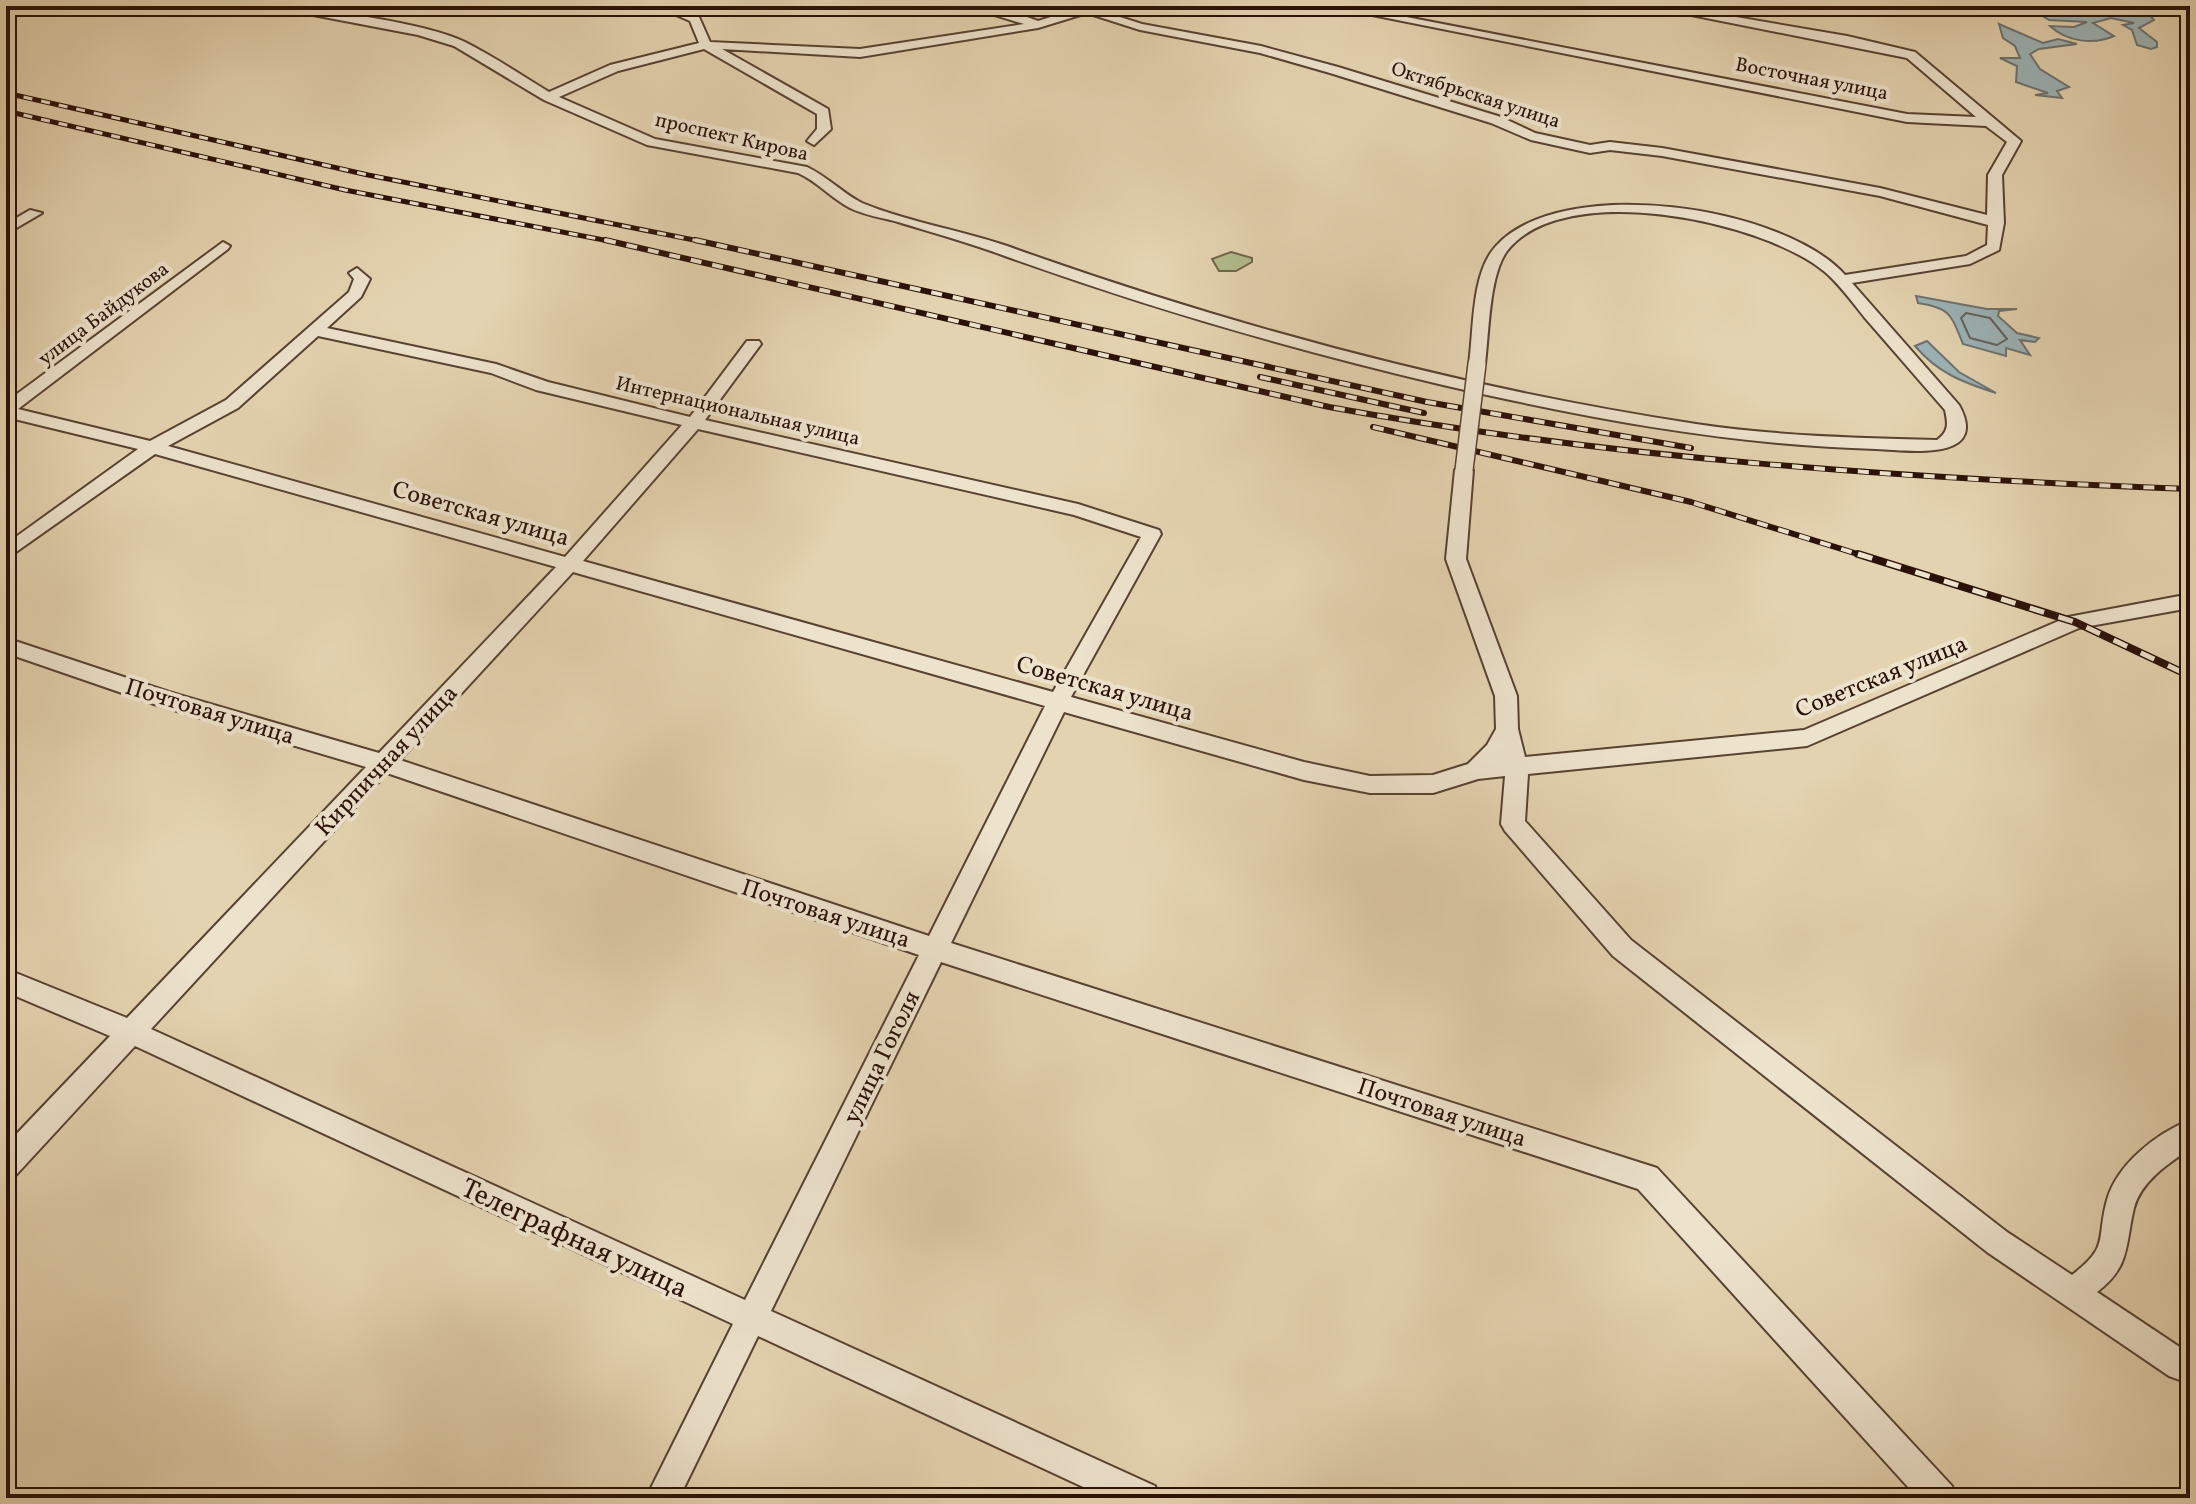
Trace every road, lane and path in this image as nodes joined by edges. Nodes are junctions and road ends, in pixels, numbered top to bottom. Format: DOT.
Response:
graph roads {
  1 [pos="272,6"];
  2 [pos="661,6"];
  3 [pos="971,6"];
  4 [pos="1333,6"];
  5 [pos="1652,6"];
  6 [pos="1093,8"];
  7 [pos="1038,25"];
  8 [pos="706,45"];
  9 [pos="548,97"];
  10 [pos="1989,122"];
  11 [pos="814,141"];
  12 [pos="35,213"];
  13 [pos="1997,223"];
  14 [pos="6,230"];
  15 [pos="223,246"];
  16 [pos="357,273"];
  17 [pos="1842,280"];
  18 [pos="315,330"];
  19 [pos="753,344"];
  20 [pos="6,411"];
  21 [pos="694,423"];
  22 [pos="152,447"];
  23 [pos="1152,534"];
  24 [pos="6,553"];
  25 [pos="569,565"];
  26 [pos="2190,601"];
  27 [pos="6,645"];
  28 [pos="1058,702"];
  29 [pos="1507,729"];
  30 [pos="383,763"];
  31 [pos="1517,767"];
  32 [pos="1476,770"];
  33 [pos="934,948"];
  34 [pos="6,980"];
  35 [pos="131,1032"];
  36 [pos="2190,1133"];
  37 [pos="6,1165"];
  38 [pos="2073,1292"];
  39 [pos="752,1318"];
  40 [pos="2180,1365"];
  41 [pos="662,1498"];
  42 [pos="1143,1498"];
  43 [pos="1940,1498"];
  1 -- 9 [label="street, проспект Кирова"];
  2 -- 8 [label="street"];
  3 -- 7 [label="street"];
  4 -- 10 [label="street, Восточная улица"];
  5 -- 10 [label="street"];
  6 -- 7 [label="street"];
  6 -- 13 [label="street, Октябрьская улица"];
  7 -- 8 [label="street"];
  8 -- 9 [label="street"];
  8 -- 11 [label="street"];
  9 -- 17 [label="street, проспект Кирова"];
  10 -- 13 [label="street"];
  12 -- 14 [label="street"];
  13 -- 17 [label="street"];
  15 -- 20 [label="street, улица Байдукова"];
  16 -- 18 [label="street"];
  17 -- 29 [label="street, bridge"];
  18 -- 21 [label="street, Интернациональная улица"];
  18 -- 22 [label="street"];
  19 -- 21 [label="street, Кирпичная улица"];
  20 -- 22 [label="street, Советская улица"];
  21 -- 23 [label="street, Интернациональная улица"];
  21 -- 25 [label="street, Кирпичная улица"];
  22 -- 24 [label="street"];
  22 -- 25 [label="street, Советская улица"];
  23 -- 28 [label="street, улица Гоголя"];
  25 -- 28 [label="street, Советская улица"];
  25 -- 30 [label="street, Кирпичная улица"];
  26 -- 31 [label="street, Советская улица"];
  27 -- 30 [label="street, Почтовая улица"];
  28 -- 32 [label="street, Советская улица"];
  28 -- 33 [label="street, улица Гоголя"];
  29 -- 31 [label="street"];
  29 -- 32 [label="street"];
  30 -- 33 [label="street, Почтовая улица"];
  30 -- 35 [label="street, Кирпичная улица"];
  31 -- 32 [label="street, Советская улица"];
  31 -- 38 [label="street"];
  33 -- 39 [label="street, улица Гоголя"];
  33 -- 43 [label="street, Почтовая улица"];
  34 -- 35 [label="street, Телеграфная улица"];
  35 -- 37 [label="street, Кирпичная улица"];
  35 -- 39 [label="street, Телеграфная улица"];
  36 -- 38 [label="street"];
  38 -- 40 [label="street"];
  39 -- 41 [label="street, улица Гоголя"];
  39 -- 42 [label="street, Телеграфная улица"];
}
